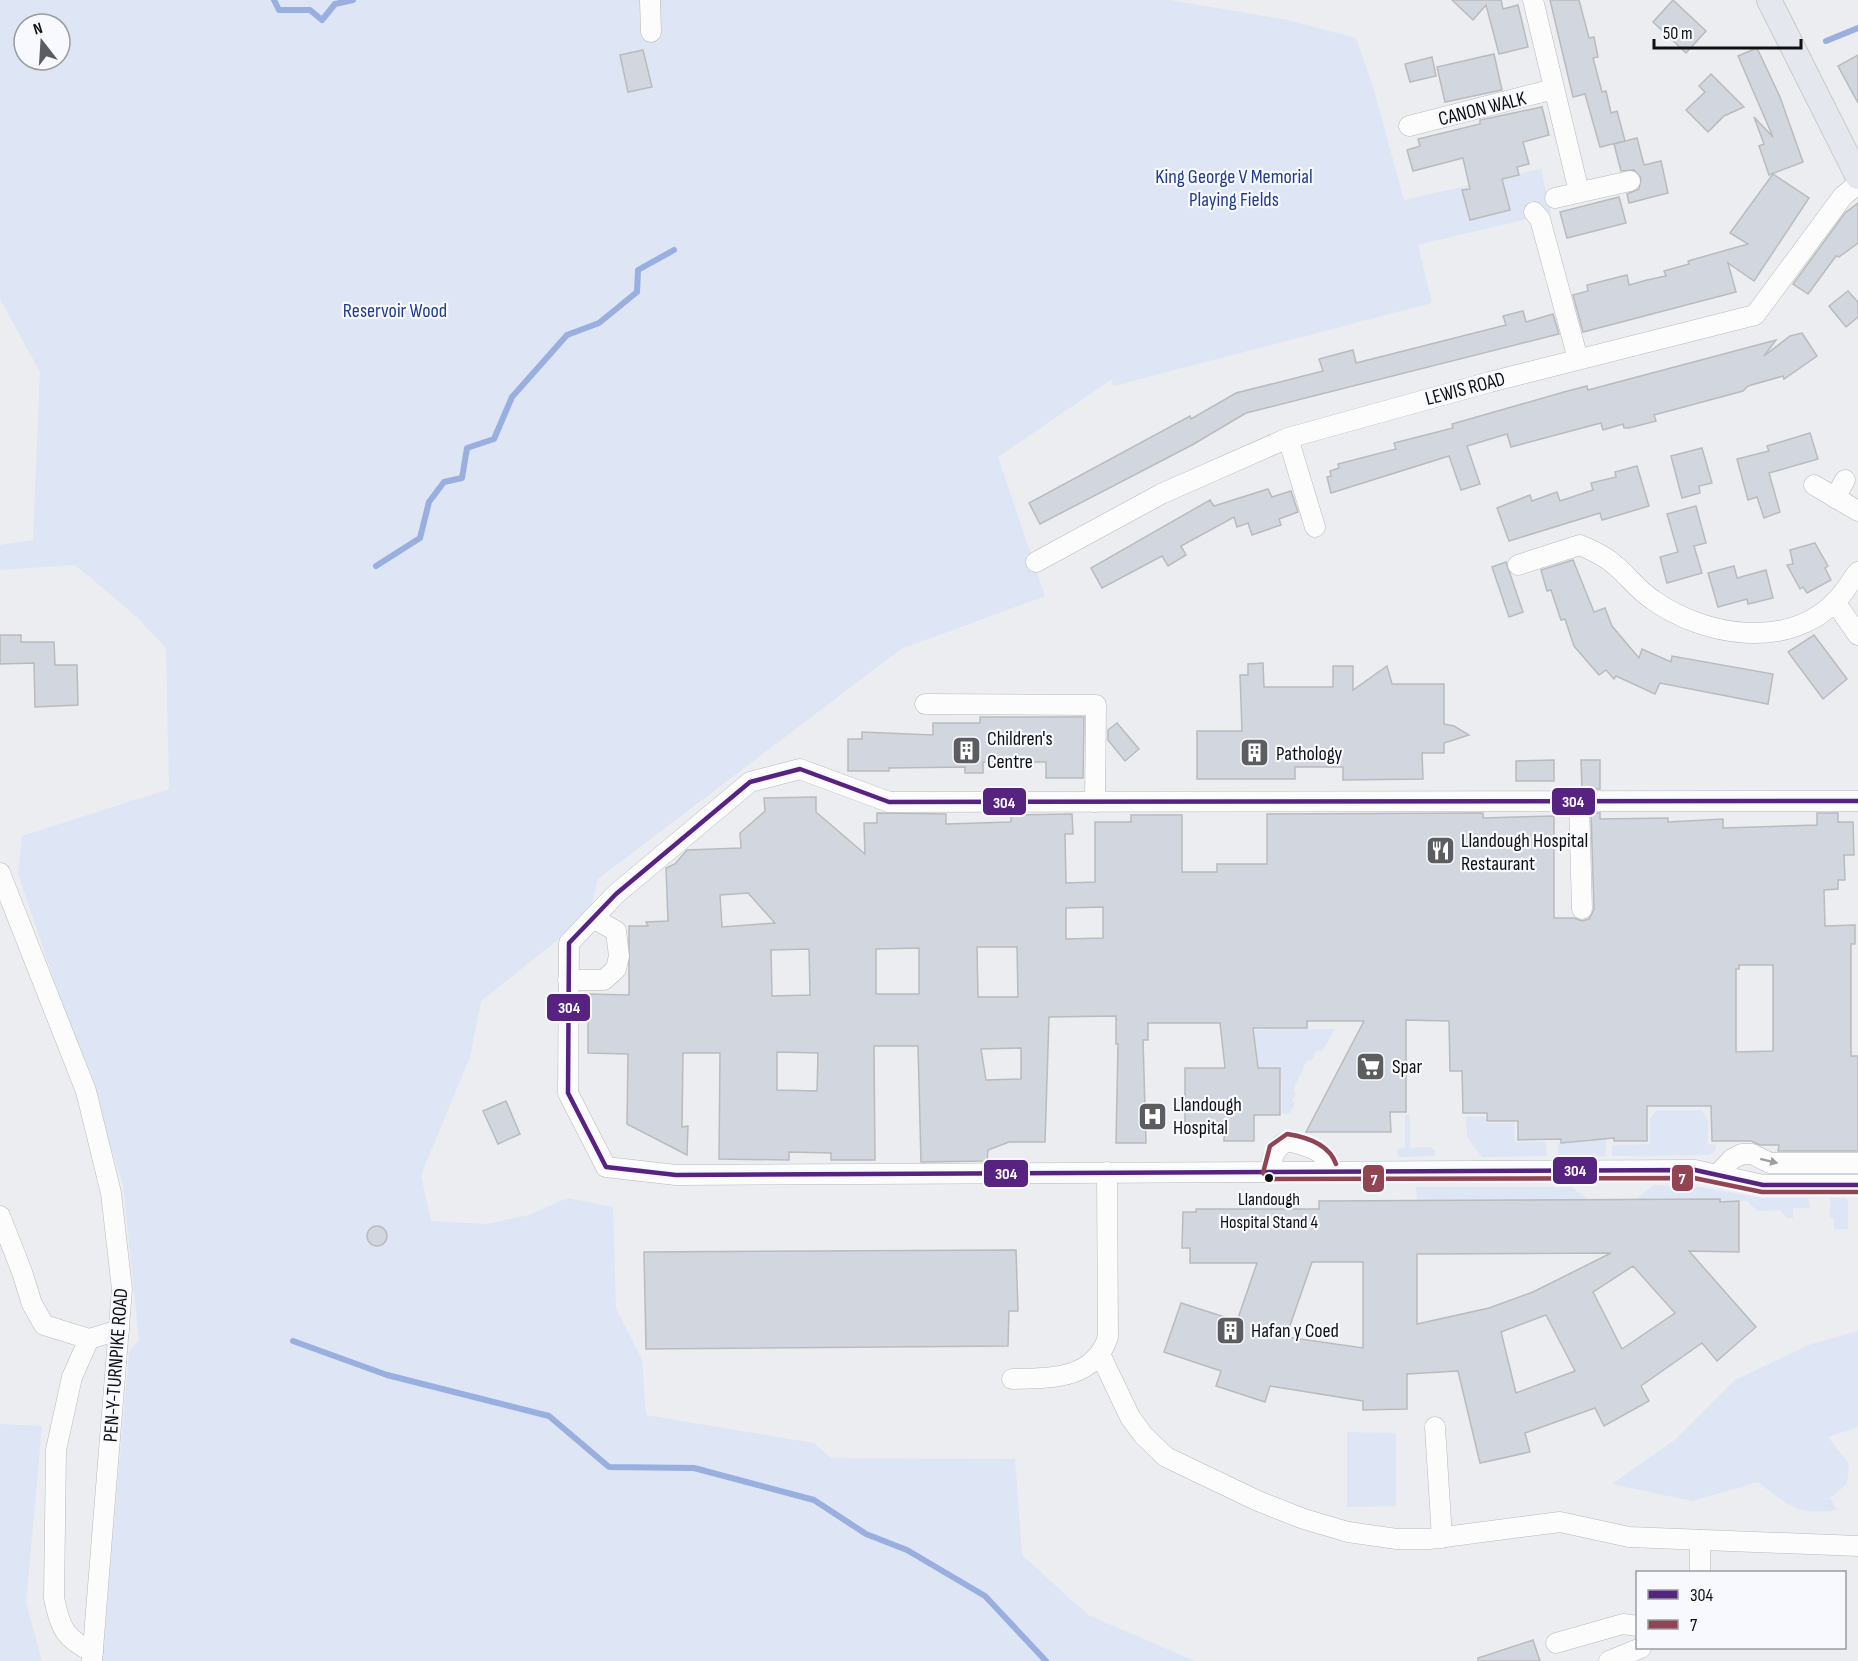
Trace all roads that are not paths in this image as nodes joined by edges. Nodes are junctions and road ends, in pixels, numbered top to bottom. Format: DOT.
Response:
graph roads {
  1 [pos="650,0"];
  2 [pos="1533,0"];
  3 [pos="1769,0"];
  4 [pos="651,32"];
  5 [pos="1554,89"];
  6 [pos="1409,126"];
  7 [pos="1858,177"];
  8 [pos="1630,181"];
  9 [pos="1858,184"];
  10 [pos="1580,192"];
  11 [pos="1556,198"];
  12 [pos="1534,212"];
  13 [pos="1578,359"];
  14 [pos="1288,438"];
  15 [pos="1845,480"];
  16 [pos="1814,485"];
  17 [pos="1835,498"];
  18 [pos="1858,511"];
  19 [pos="1315,526"];
  20 [pos="1036,562"];
  21 [pos="1518,565"];
  22 [pos="1858,572"];
  23 [pos="1835,602"];
  24 [pos="1858,635"];
  25 [pos="925,704"];
  26 [pos="1858,801"];
  27 [pos="1095,802"];
  28 [pos="1579,802"];
  29 [pos="0,873"];
  30 [pos="1581,909"];
  31 [pos="593,918"];
  32 [pos="568,980"];
  33 [pos="1858,1163"];
  34 [pos="1330,1171"];
  35 [pos="1107,1172"];
  36 [pos="1270,1172"];
  37 [pos="1719,1173"];
  38 [pos="1858,1185"];
  39 [pos="0,1216"];
  40 [pos="7,1255"];
  41 [pos="119,1330"];
  42 [pos="89,1339"];
  43 [pos="1100,1354"];
  44 [pos="1012,1379"];
  45 [pos="1435,1427"];
  46 [pos="1442,1538"];
  47 [pos="1700,1540"];
  48 [pos="1858,1546"];
  49 [pos="1700,1571"];
  50 [pos="1636,1626"];
  51 [pos="1556,1642"];
  52 [pos="1637,1649"];
  53 [pos="92,1657"];
  54 [pos="1610,1661"];
  1 -- 4 [label="street"];
  2 -- 5 [label="street"];
  3 -- 7 [label="main road"];
  5 -- 6 [label="street, CANON WALK"];
  5 -- 10 [label="street"];
  8 -- 10 [label="street"];
  9 -- 13 [label="street, LEWIS ROAD"];
  10 -- 11 [label="street"];
  12 -- 13 [label="street"];
  13 -- 14 [label="street, LEWIS ROAD"];
  14 -- 19 [label="street"];
  14 -- 20 [label="street, LEWIS ROAD"];
  15 -- 17 [label="street"];
  16 -- 17 [label="street"];
  17 -- 18 [label="street"];
  21 -- 23 [label="street"];
  22 -- 23 [label="street"];
  23 -- 24 [label="street"];
  25 -- 27 [label="street"];
  26 -- 28 [label="street"];
  27 -- 28 [label="street"];
  27 -- 31 [label="street"];
  28 -- 30 [label="street"];
  29 -- 41 [label="street, PEN-Y-TURNPIKE ROAD"];
  31 -- 32 [label="street"];
  31 -- 32 [label="street"];
  32 -- 35 [label="street"];
  37 -- 33 [label="street, one-way"];
  34 -- 36 [label="street"];
  34 -- 36 [label="street"];
  34 -- 37 [label="street"];
  35 -- 36 [label="street"];
  35 -- 43 [label="street"];
  37 -- 38 [label="street"];
  39 -- 40 [label="street"];
  40 -- 42 [label="street"];
  41 -- 42 [label="street"];
  41 -- 53 [label="street, PEN-Y-TURNPIKE ROAD"];
  42 -- 53 [label="street"];
  43 -- 44 [label="street"];
  43 -- 46 [label="street"];
  45 -- 46 [label="street"];
  46 -- 47 [label="street"];
  47 -- 48 [label="street"];
  47 -- 49 [label="street"];
  50 -- 51 [label="street"];
  52 -- 54 [label="street"];
}
